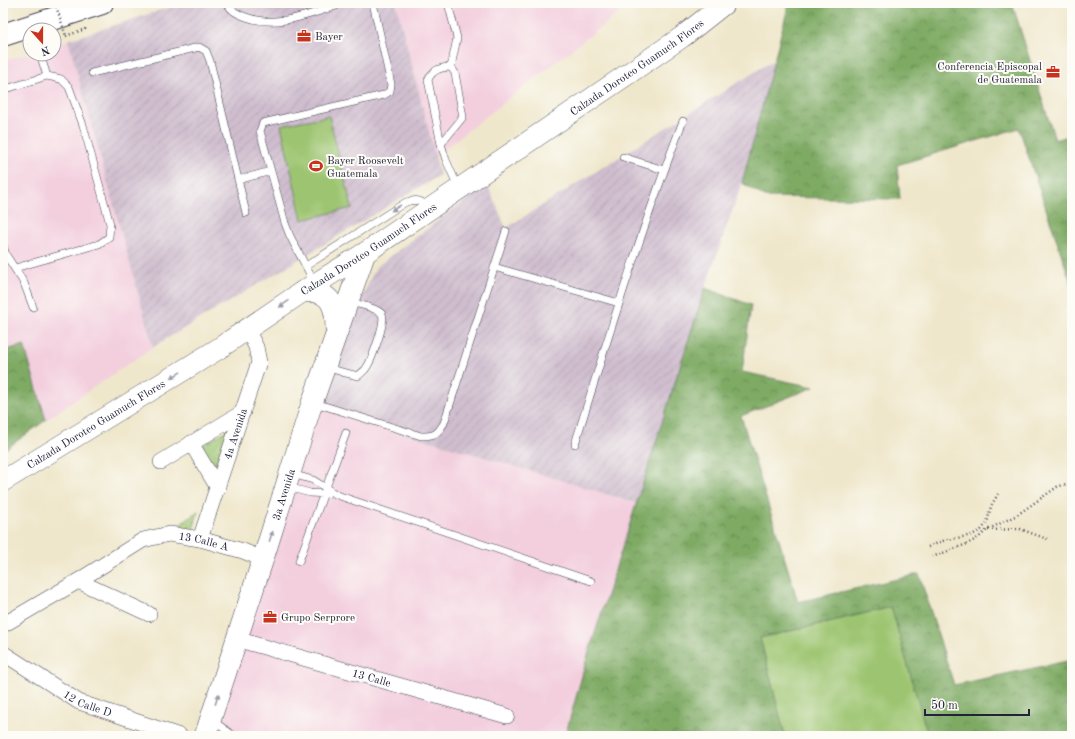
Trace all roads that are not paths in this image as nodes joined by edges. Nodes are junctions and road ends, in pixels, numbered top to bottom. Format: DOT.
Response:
graph roads {
  1 [pos="102,3"];
  2 [pos="227,3"];
  3 [pos="338,3"];
  4 [pos="373,3"];
  5 [pos="448,3"];
  6 [pos="725,3"];
  7 [pos="49,22"];
  8 [pos="22,30"];
  9 [pos="3,35"];
  10 [pos="43,62"];
  11 [pos="451,67"];
  12 [pos="92,73"];
  13 [pos="47,76"];
  14 [pos="3,90"];
  15 [pos="683,121"];
  16 [pos="441,144"];
  17 [pos="623,157"];
  18 [pos="271,170"];
  19 [pos="664,170"];
  20 [pos="238,180"];
  21 [pos="459,189"];
  22 [pos="430,209"];
  23 [pos="246,213"];
  24 [pos="506,231"];
  25 [pos="3,245"];
  26 [pos="365,253"];
  27 [pos="494,267"];
  28 [pos="15,268"];
  29 [pos="308,280"];
  30 [pos="347,301"];
  31 [pos="619,304"];
  32 [pos="33,308"];
  33 [pos="247,329"];
  34 [pos="336,334"];
  35 [pos="324,367"];
  36 [pos="312,403"];
  37 [pos="243,412"];
  38 [pos="346,434"];
  39 [pos="191,443"];
  40 [pos="575,444"];
  41 [pos="161,462"];
  42 [pos="288,480"];
  43 [pos="3,481"];
  44 [pos="218,488"];
  45 [pos="325,491"];
  46 [pos="200,539"];
  47 [pos="263,559"];
  48 [pos="299,561"];
  49 [pos="78,581"];
  50 [pos="591,581"];
  51 [pos="149,614"];
  52 [pos="3,625"];
  53 [pos="236,639"];
  54 [pos="3,653"];
  55 [pos="508,716"];
  56 [pos="207,727"];
  57 [pos="180,736"];
  58 [pos="234,736"];
  1 -- 7 [label="highway"];
  2 -- 3 [label="lane"];
  4 -- 18 [label="lane"];
  5 -- 11 [label="lane"];
  6 -- 21 [label="main road, Calzada Doroteo Guamuch Flores"];
  8 -- 9 [label="highway"];
  10 -- 13 [label="lane"];
  11 -- 16 [label="lane"];
  11 -- 16 [label="lane"];
  12 -- 20 [label="lane"];
  13 -- 14 [label="lane"];
  13 -- 28 [label="lane"];
  15 -- 19 [label="lane"];
  16 -- 21 [label="lane"];
  17 -- 19 [label="lane"];
  18 -- 20 [label="lane"];
  18 -- 29 [label="lane"];
  19 -- 31 [label="lane"];
  20 -- 23 [label="lane"];
  21 -- 22 [label="main road, Calzada Doroteo Guamuch Flores"];
  22 -- 26 [label="main road, Calzada Doroteo Guamuch Flores"];
  22 -- 29 [label="lane, one-way"];
  24 -- 27 [label="lane"];
  25 -- 28 [label="lane"];
  26 -- 29 [label="main road, Calzada Doroteo Guamuch Flores"];
  26 -- 30 [label="main road, 3a Avenida"];
  27 -- 31 [label="lane"];
  27 -- 36 [label="lane"];
  28 -- 32 [label="lane"];
  29 -- 33 [label="main road, Calzada Doroteo Guamuch Flores, one-way"];
  29 -- 34 [label="main road"];
  30 -- 34 [label="main road, 3a Avenida"];
  30 -- 35 [label="lane"];
  31 -- 40 [label="lane"];
  33 -- 37 [label="street, 4a Avenida"];
  33 -- 43 [label="main road, Calzada Doroteo Guamuch Flores, one-way"];
  34 -- 35 [label="main road, 3a Avenida"];
  35 -- 36 [label="main road, 3a Avenida"];
  36 -- 42 [label="main road, 3a Avenida"];
  37 -- 39 [label="street"];
  37 -- 44 [label="street, 4a Avenida"];
  38 -- 45 [label="lane"];
  39 -- 41 [label="street"];
  39 -- 44 [label="street"];
  42 -- 45 [label="lane"];
  42 -- 45 [label="lane"];
  47 -- 42 [label="main road, 3a Avenida, one-way"];
  44 -- 46 [label="street, 4a Avenida"];
  45 -- 48 [label="lane"];
  45 -- 50 [label="lane"];
  46 -- 47 [label="street, 13 Calle A"];
  46 -- 49 [label="street, 13 Calle A"];
  47 -- 53 [label="main road, 3a Avenida"];
  49 -- 51 [label="street"];
  49 -- 52 [label="street"];
  53 -- 55 [label="street, 13 Calle"];
  56 -- 53 [label="main road, 3a Avenida, one-way"];
  54 -- 57 [label="street, 12 Calle D"];
  56 -- 58 [label="lane"];
}
